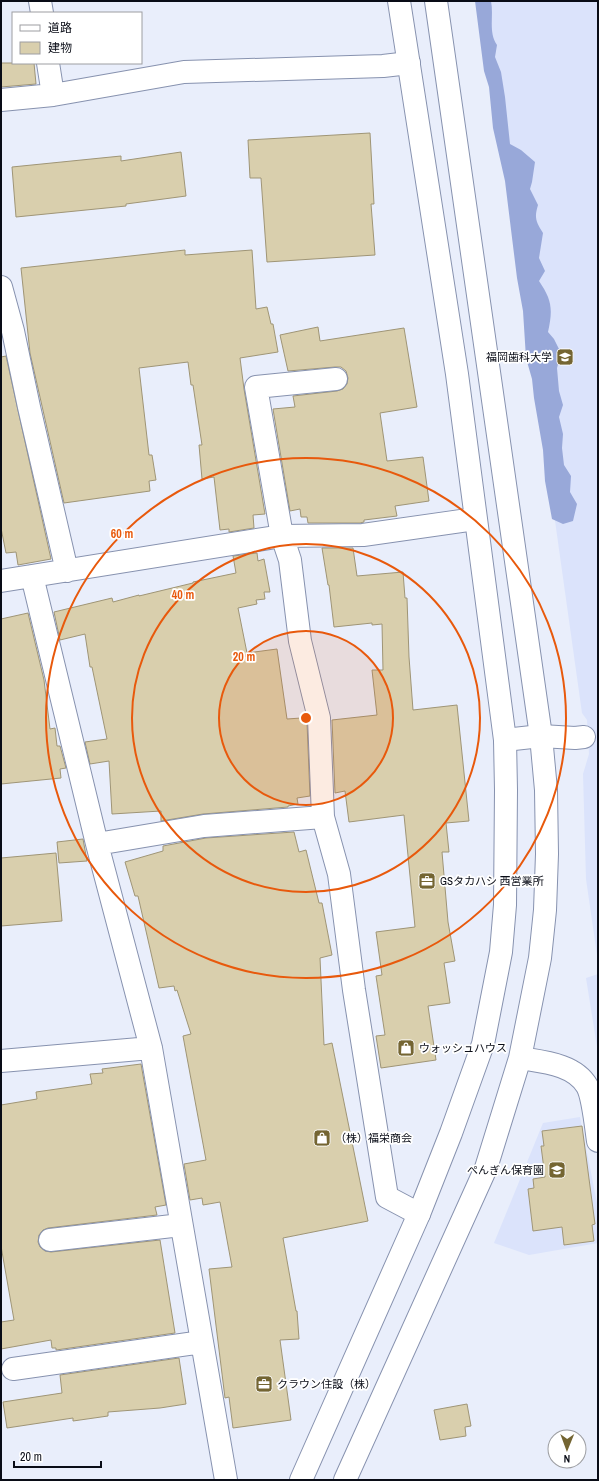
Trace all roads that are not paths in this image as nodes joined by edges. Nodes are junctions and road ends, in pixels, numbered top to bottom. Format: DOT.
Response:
graph roads {
  1 [pos="40,1"];
  2 [pos="399,1"];
  3 [pos="436,1"];
  4 [pos="42,12"];
  5 [pos="409,63"];
  6 [pos="48,64"];
  7 [pos="53,95"];
  8 [pos="1,100"];
  9 [pos="1,287"];
  10 [pos="336,378"];
  11 [pos="475,519"];
  12 [pos="282,536"];
  13 [pos="67,571"];
  14 [pos="32,576"];
  15 [pos="1,581"];
  16 [pos="541,736"];
  17 [pos="584,737"];
  18 [pos="505,740"];
  19 [pos="323,817"];
  20 [pos="97,844"];
  21 [pos="151,1048"];
  22 [pos="520,1058"];
  23 [pos="1,1061"];
  24 [pos="598,1141"];
  25 [pos="418,1214"];
  26 [pos="181,1225"];
  27 [pos="50,1240"];
  28 [pos="202,1342"];
  29 [pos="14,1370"];
  30 [pos="226,1480"];
  31 [pos="301,1480"];
  32 [pos="345,1480"];
  1 -- 4 [label="street"];
  2 -- 5 [label="street"];
  3 -- 16 [label="street"];
  5 -- 7 [label="street"];
  5 -- 11 [label="street"];
  6 -- 7 [label="street"];
  7 -- 8 [label="street"];
  9 -- 13 [label="street"];
  10 -- 12 [label="street"];
  11 -- 12 [label="street"];
  11 -- 18 [label="street"];
  12 -- 13 [label="street"];
  12 -- 19 [label="street"];
  13 -- 14 [label="street"];
  14 -- 15 [label="street"];
  14 -- 20 [label="street"];
  16 -- 17 [label="street"];
  16 -- 18 [label="street"];
  16 -- 22 [label="street"];
  18 -- 25 [label="street"];
  19 -- 20 [label="street"];
  19 -- 25 [label="street"];
  20 -- 21 [label="street"];
  21 -- 23 [label="street"];
  21 -- 26 [label="street"];
  22 -- 24 [label="street"];
  22 -- 32 [label="street"];
  25 -- 31 [label="street"];
  26 -- 27 [label="street"];
  26 -- 28 [label="street"];
  28 -- 29 [label="street"];
  28 -- 30 [label="street"];
}
